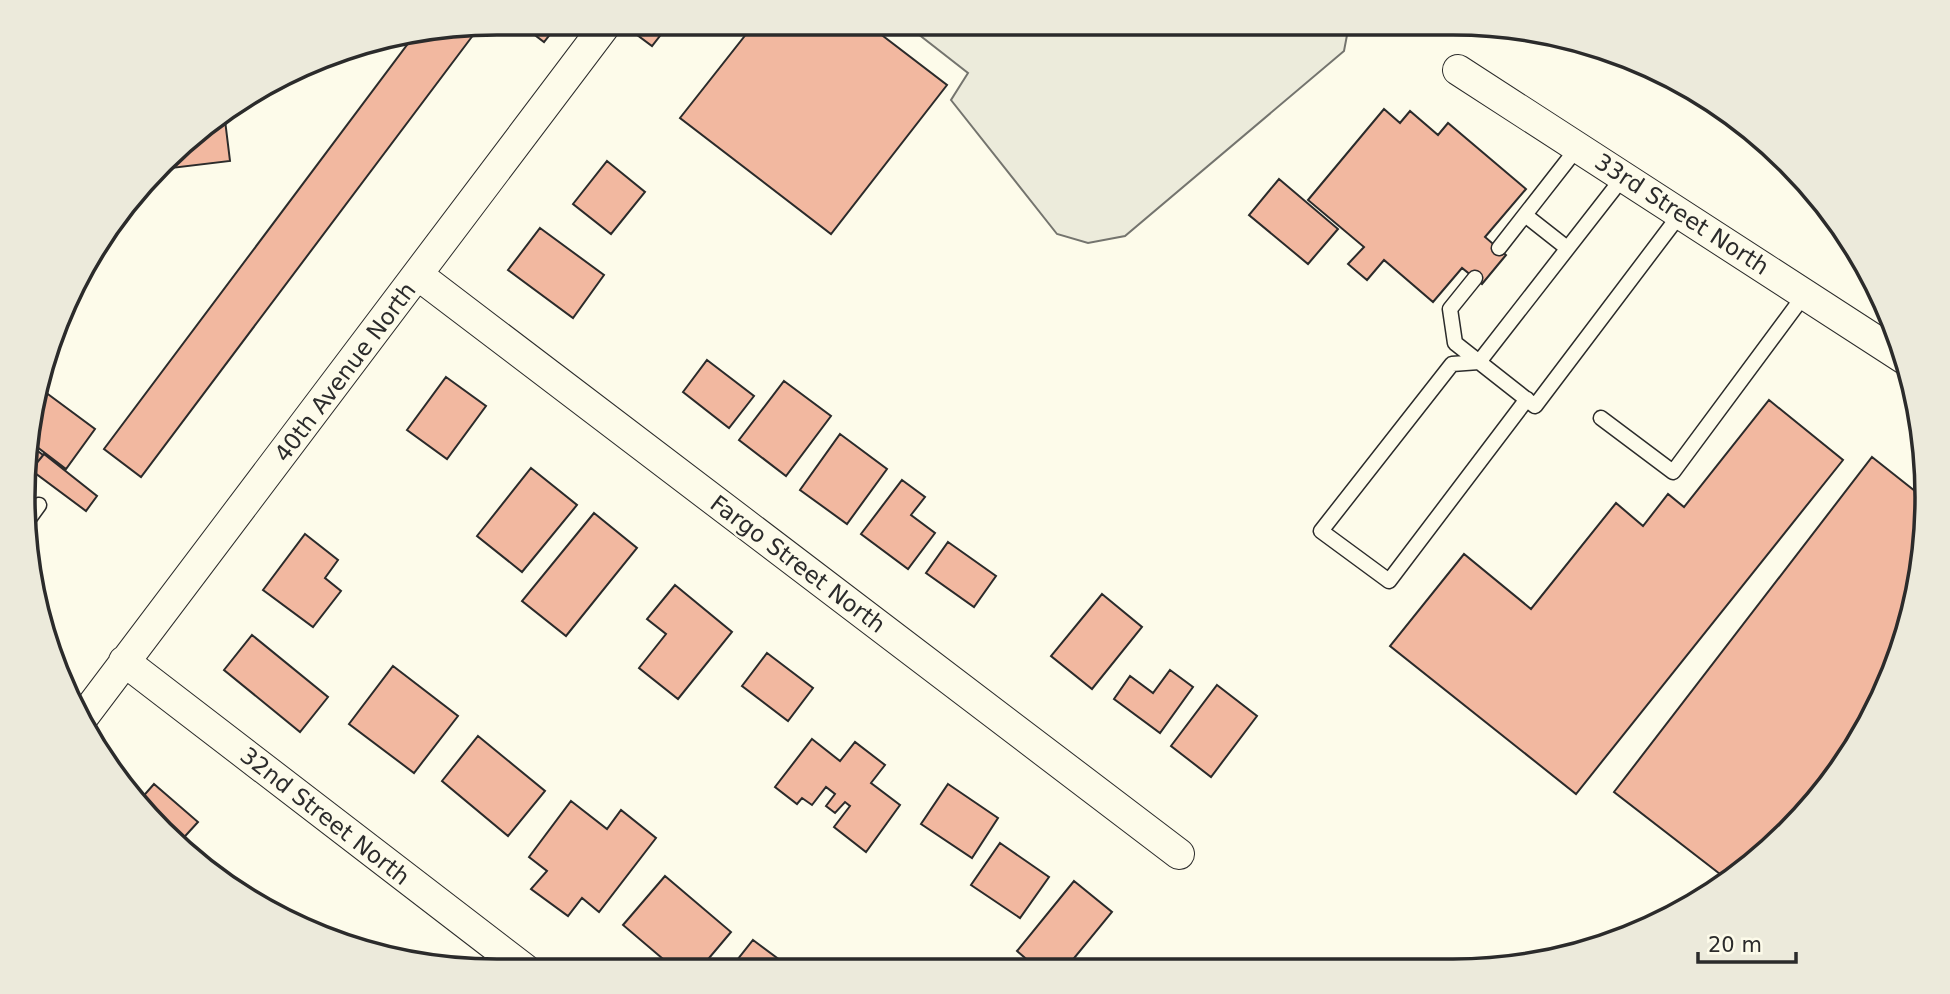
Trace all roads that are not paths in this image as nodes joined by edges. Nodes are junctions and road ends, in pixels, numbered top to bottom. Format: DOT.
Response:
graph roads {
  1 [pos="598,35"];
  2 [pos="1458,70"];
  3 [pos="1578,147"];
  4 [pos="1624,176"];
  5 [pos="1681,213"];
  6 [pos="1525,215"];
  7 [pos="1499,248"];
  8 [pos="1567,248"];
  9 [pos="418,275"];
  10 [pos="1475,278"];
  11 [pos="1805,294"];
  12 [pos="1890,349"];
  13 [pos="1479,362"];
  14 [pos="1527,399"];
  15 [pos="1601,418"];
  16 [pos="39,505"];
  17 [pos="35,510"];
  18 [pos="124,662"];
  19 [pos="88,711"];
  20 [pos="1179,854"];
  21 [pos="512,959"];
  1 -- 9 [label="street, 40th Avenue North"];
  2 -- 3 [label="street, 33rd Street North"];
  3 -- 4 [label="street, 33rd Street North"];
  3 -- 6 [label="lane"];
  4 -- 5 [label="street, 33rd Street North"];
  4 -- 8 [label="lane"];
  5 -- 11 [label="street, 33rd Street North"];
  5 -- 14 [label="lane"];
  6 -- 7 [label="lane"];
  6 -- 8 [label="lane"];
  8 -- 13 [label="lane"];
  9 -- 18 [label="street, 40th Avenue North"];
  9 -- 20 [label="street, Fargo Street North"];
  10 -- 13 [label="lane"];
  11 -- 12 [label="street, 33rd Street North"];
  11 -- 15 [label="lane"];
  13 -- 14 [label="lane"];
  13 -- 14 [label="lane"];
  16 -- 17 [label="lane"];
  18 -- 19 [label="street, 40th Avenue North"];
  18 -- 21 [label="street, 32nd Street North"];
}
